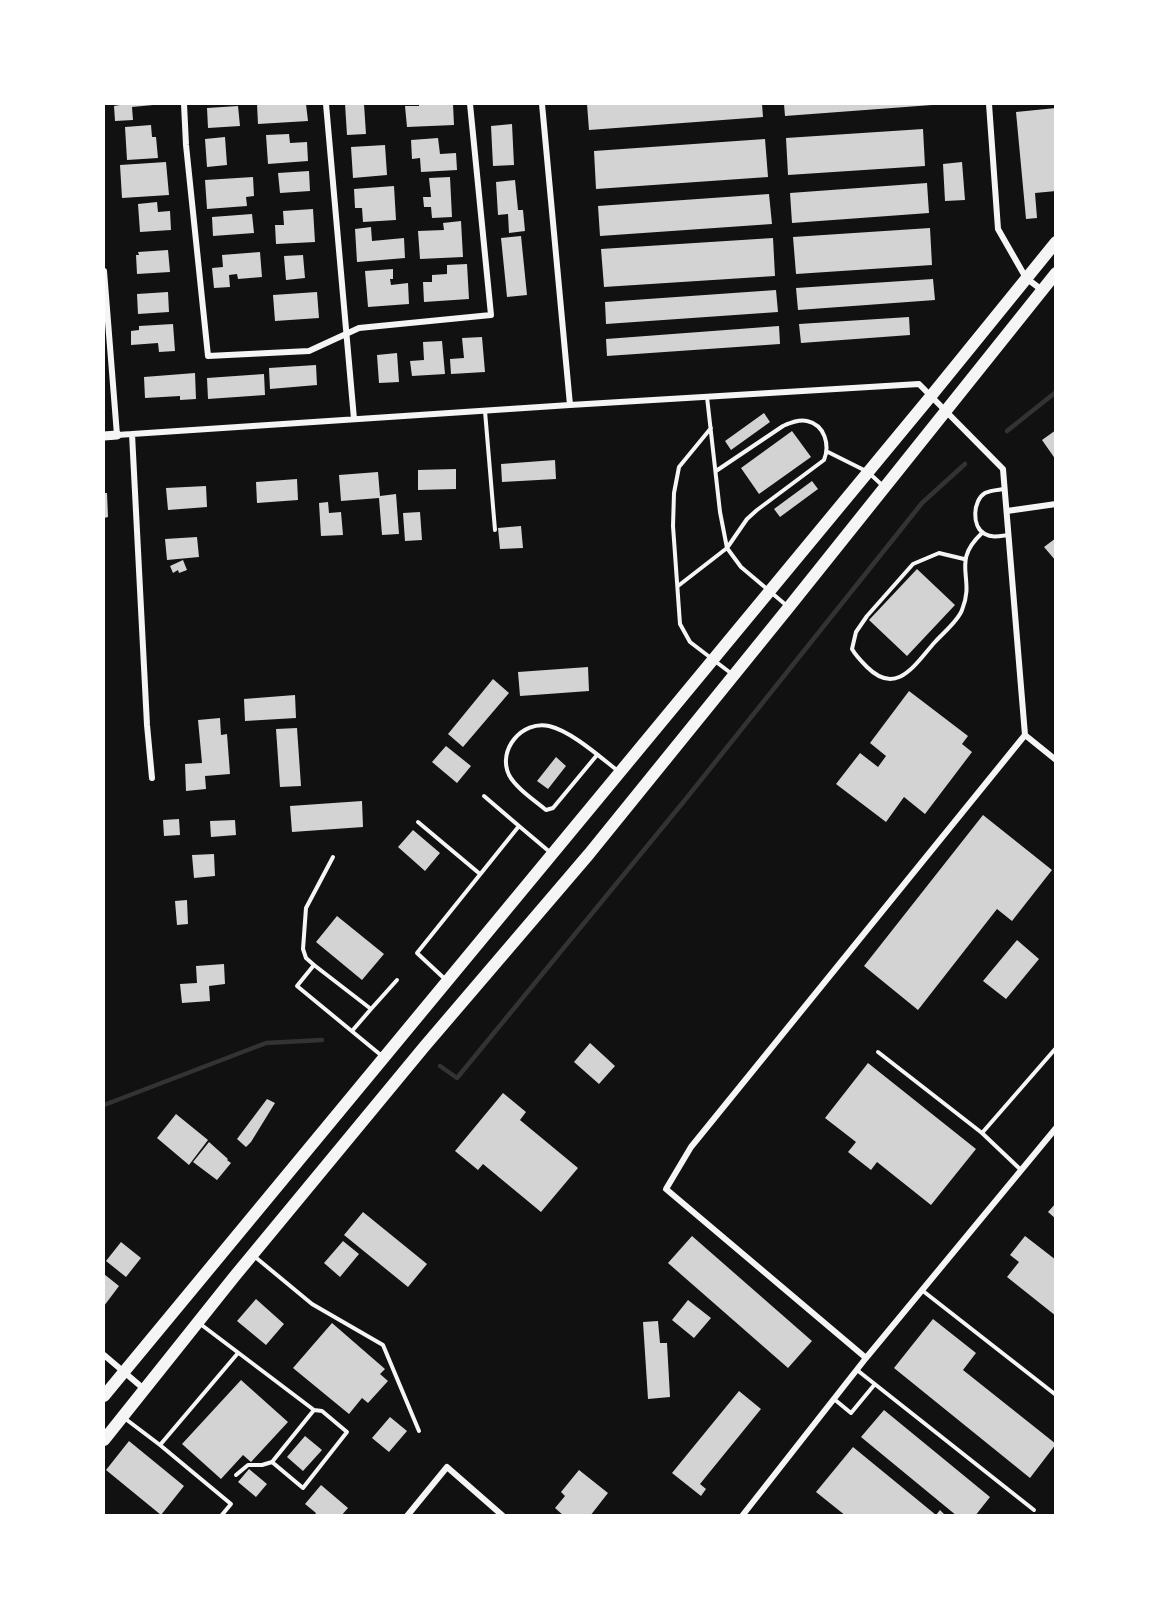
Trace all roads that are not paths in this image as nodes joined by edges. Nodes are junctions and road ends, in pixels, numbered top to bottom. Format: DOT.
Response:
graph roads {
  1 [pos="184,104"];
  2 [pos="326,104"];
  3 [pos="470,104"];
  4 [pos="542,104"];
  5 [pos="989,104"];
  6 [pos="1056,242"];
  7 [pos="104,271"];
  8 [pos="1056,273"];
  9 [pos="1026,278"];
  10 [pos="1042,290"];
  11 [pos="346,334"];
  12 [pos="707,396"];
  13 [pos="931,396"];
  14 [pos="570,405"];
  15 [pos="485,410"];
  16 [pos="946,410"];
  17 [pos="354,419"];
  18 [pos="711,428"];
  19 [pos="132,434"];
  20 [pos="117,435"];
  21 [pos="104,436"];
  22 [pos="828,452"];
  23 [pos="716,471"];
  24 [pos="867,472"];
  25 [pos="885,487"];
  26 [pos="1005,489"];
  27 [pos="1056,504"];
  28 [pos="1007,511"];
  29 [pos="495,530"];
  30 [pos="982,532"];
  31 [pos="1009,535"];
  32 [pos="727,548"];
  33 [pos="964,559"];
  34 [pos="678,586"];
  35 [pos="769,591"];
  36 [pos="789,607"];
  37 [pos="713,659"];
  38 [pos="734,675"];
  39 [pos="1025,735"];
  40 [pos="597,754"];
  41 [pos="1056,760"];
  42 [pos="619,772"];
  43 [pos="152,778"];
  44 [pos="484,796"];
  45 [pos="418,822"];
  46 [pos="519,826"];
  47 [pos="552,853"];
  48 [pos="333,857"];
  49 [pos="480,874"];
  50 [pos="314,965"];
  51 [pos="397,980"];
  52 [pos="446,980"];
  53 [pos="371,1009"];
  54 [pos="352,1031"];
  55 [pos="1056,1048"];
  56 [pos="878,1052"];
  57 [pos="383,1056"];
  58 [pos="1056,1128"];
  59 [pos="982,1133"];
  60 [pos="1021,1170"];
  61 [pos="252,1255"];
  62 [pos="922,1290"];
  63 [pos="198,1322"];
  64 [pos="238,1353"];
  65 [pos="104,1355"];
  66 [pos="866,1358"];
  67 [pos="857,1369"];
  68 [pos="123,1371"];
  69 [pos="875,1384"];
  70 [pos="144,1389"];
  71 [pos="1056,1395"];
  72 [pos="104,1396"];
  73 [pos="834,1399"];
  74 [pos="314,1410"];
  75 [pos="123,1417"];
  76 [pos="419,1431"];
  77 [pos="104,1440"];
  78 [pos="160,1445"];
  79 [pos="272,1462"];
  80 [pos="236,1475"];
  81 [pos="1034,1510"];
  82 [pos="221,1515"];
  83 [pos="407,1515"];
  84 [pos="503,1515"];
  85 [pos="742,1515"];
  1 -- 11 [label="street"];
  2 -- 11 [label="street"];
  3 -- 11 [label="street"];
  4 -- 14 [label="street"];
  5 -- 9 [label="street"];
  6 -- 9 [label="main road"];
  7 -- 20 [label="street"];
  8 -- 10 [label="main road"];
  9 -- 10 [label="street"];
  9 -- 13 [label="main road"];
  10 -- 16 [label="main road"];
  11 -- 17 [label="street"];
  12 -- 13 [label="street"];
  12 -- 14 [label="street"];
  12 -- 18 [label="lane"];
  13 -- 16 [label="street"];
  13 -- 24 [label="main road"];
  14 -- 15 [label="street"];
  15 -- 17 [label="street"];
  15 -- 29 [label="lane"];
  16 -- 25 [label="main road"];
  16 -- 26 [label="street"];
  17 -- 19 [label="street"];
  18 -- 23 [label="lane"];
  18 -- 34 [label="lane"];
  19 -- 20 [label="street"];
  19 -- 43 [label="street"];
  20 -- 21 [label="street"];
  22 -- 23 [label="lane"];
  22 -- 24 [label="lane"];
  22 -- 32 [label="lane"];
  23 -- 32 [label="lane"];
  24 -- 25 [label="lane"];
  24 -- 35 [label="main road"];
  25 -- 36 [label="main road"];
  26 -- 28 [label="street"];
  26 -- 30 [label="lane"];
  27 -- 28 [label="street"];
  28 -- 31 [label="street"];
  30 -- 31 [label="lane"];
  30 -- 33 [label="lane"];
  31 -- 39 [label="street"];
  32 -- 34 [label="lane"];
  32 -- 35 [label="lane"];
  33 -- 33 [label="lane"];
  34 -- 37 [label="lane"];
  35 -- 36 [label="lane"];
  35 -- 37 [label="main road"];
  36 -- 38 [label="main road"];
  37 -- 38 [label="lane"];
  37 -- 42 [label="main road"];
  38 -- 61 [label="main road"];
  39 -- 41 [label="street"];
  39 -- 66 [label="street"];
  40 -- 40 [label="lane"];
  40 -- 42 [label="lane"];
  42 -- 47 [label="main road"];
  44 -- 46 [label="lane"];
  45 -- 49 [label="lane"];
  46 -- 47 [label="lane"];
  46 -- 49 [label="lane"];
  47 -- 52 [label="main road"];
  48 -- 50 [label="lane"];
  49 -- 52 [label="lane"];
  50 -- 53 [label="lane"];
  50 -- 54 [label="lane"];
  51 -- 53 [label="lane"];
  52 -- 57 [label="main road"];
  53 -- 54 [label="lane"];
  54 -- 57 [label="lane"];
  55 -- 59 [label="lane"];
  56 -- 59 [label="lane"];
  57 -- 68 [label="main road"];
  58 -- 60 [label="street"];
  59 -- 60 [label="lane"];
  60 -- 62 [label="street"];
  61 -- 63 [label="main road"];
  61 -- 76 [label="lane"];
  62 -- 66 [label="street"];
  62 -- 71 [label="lane"];
  63 -- 64 [label="lane"];
  63 -- 70 [label="main road"];
  64 -- 74 [label="lane"];
  64 -- 78 [label="lane"];
  65 -- 68 [label="street"];
  66 -- 67 [label="street"];
  67 -- 69 [label="lane"];
  67 -- 73 [label="street"];
  68 -- 70 [label="street"];
  68 -- 72 [label="main road"];
  69 -- 73 [label="lane"];
  69 -- 81 [label="lane"];
  70 -- 75 [label="main road"];
  73 -- 85 [label="street"];
  74 -- 79 [label="lane"];
  74 -- 79 [label="lane"];
  75 -- 77 [label="main road"];
  75 -- 78 [label="lane"];
  78 -- 82 [label="lane"];
  79 -- 80 [label="lane"];
  83 -- 84 [label="street"];
}
